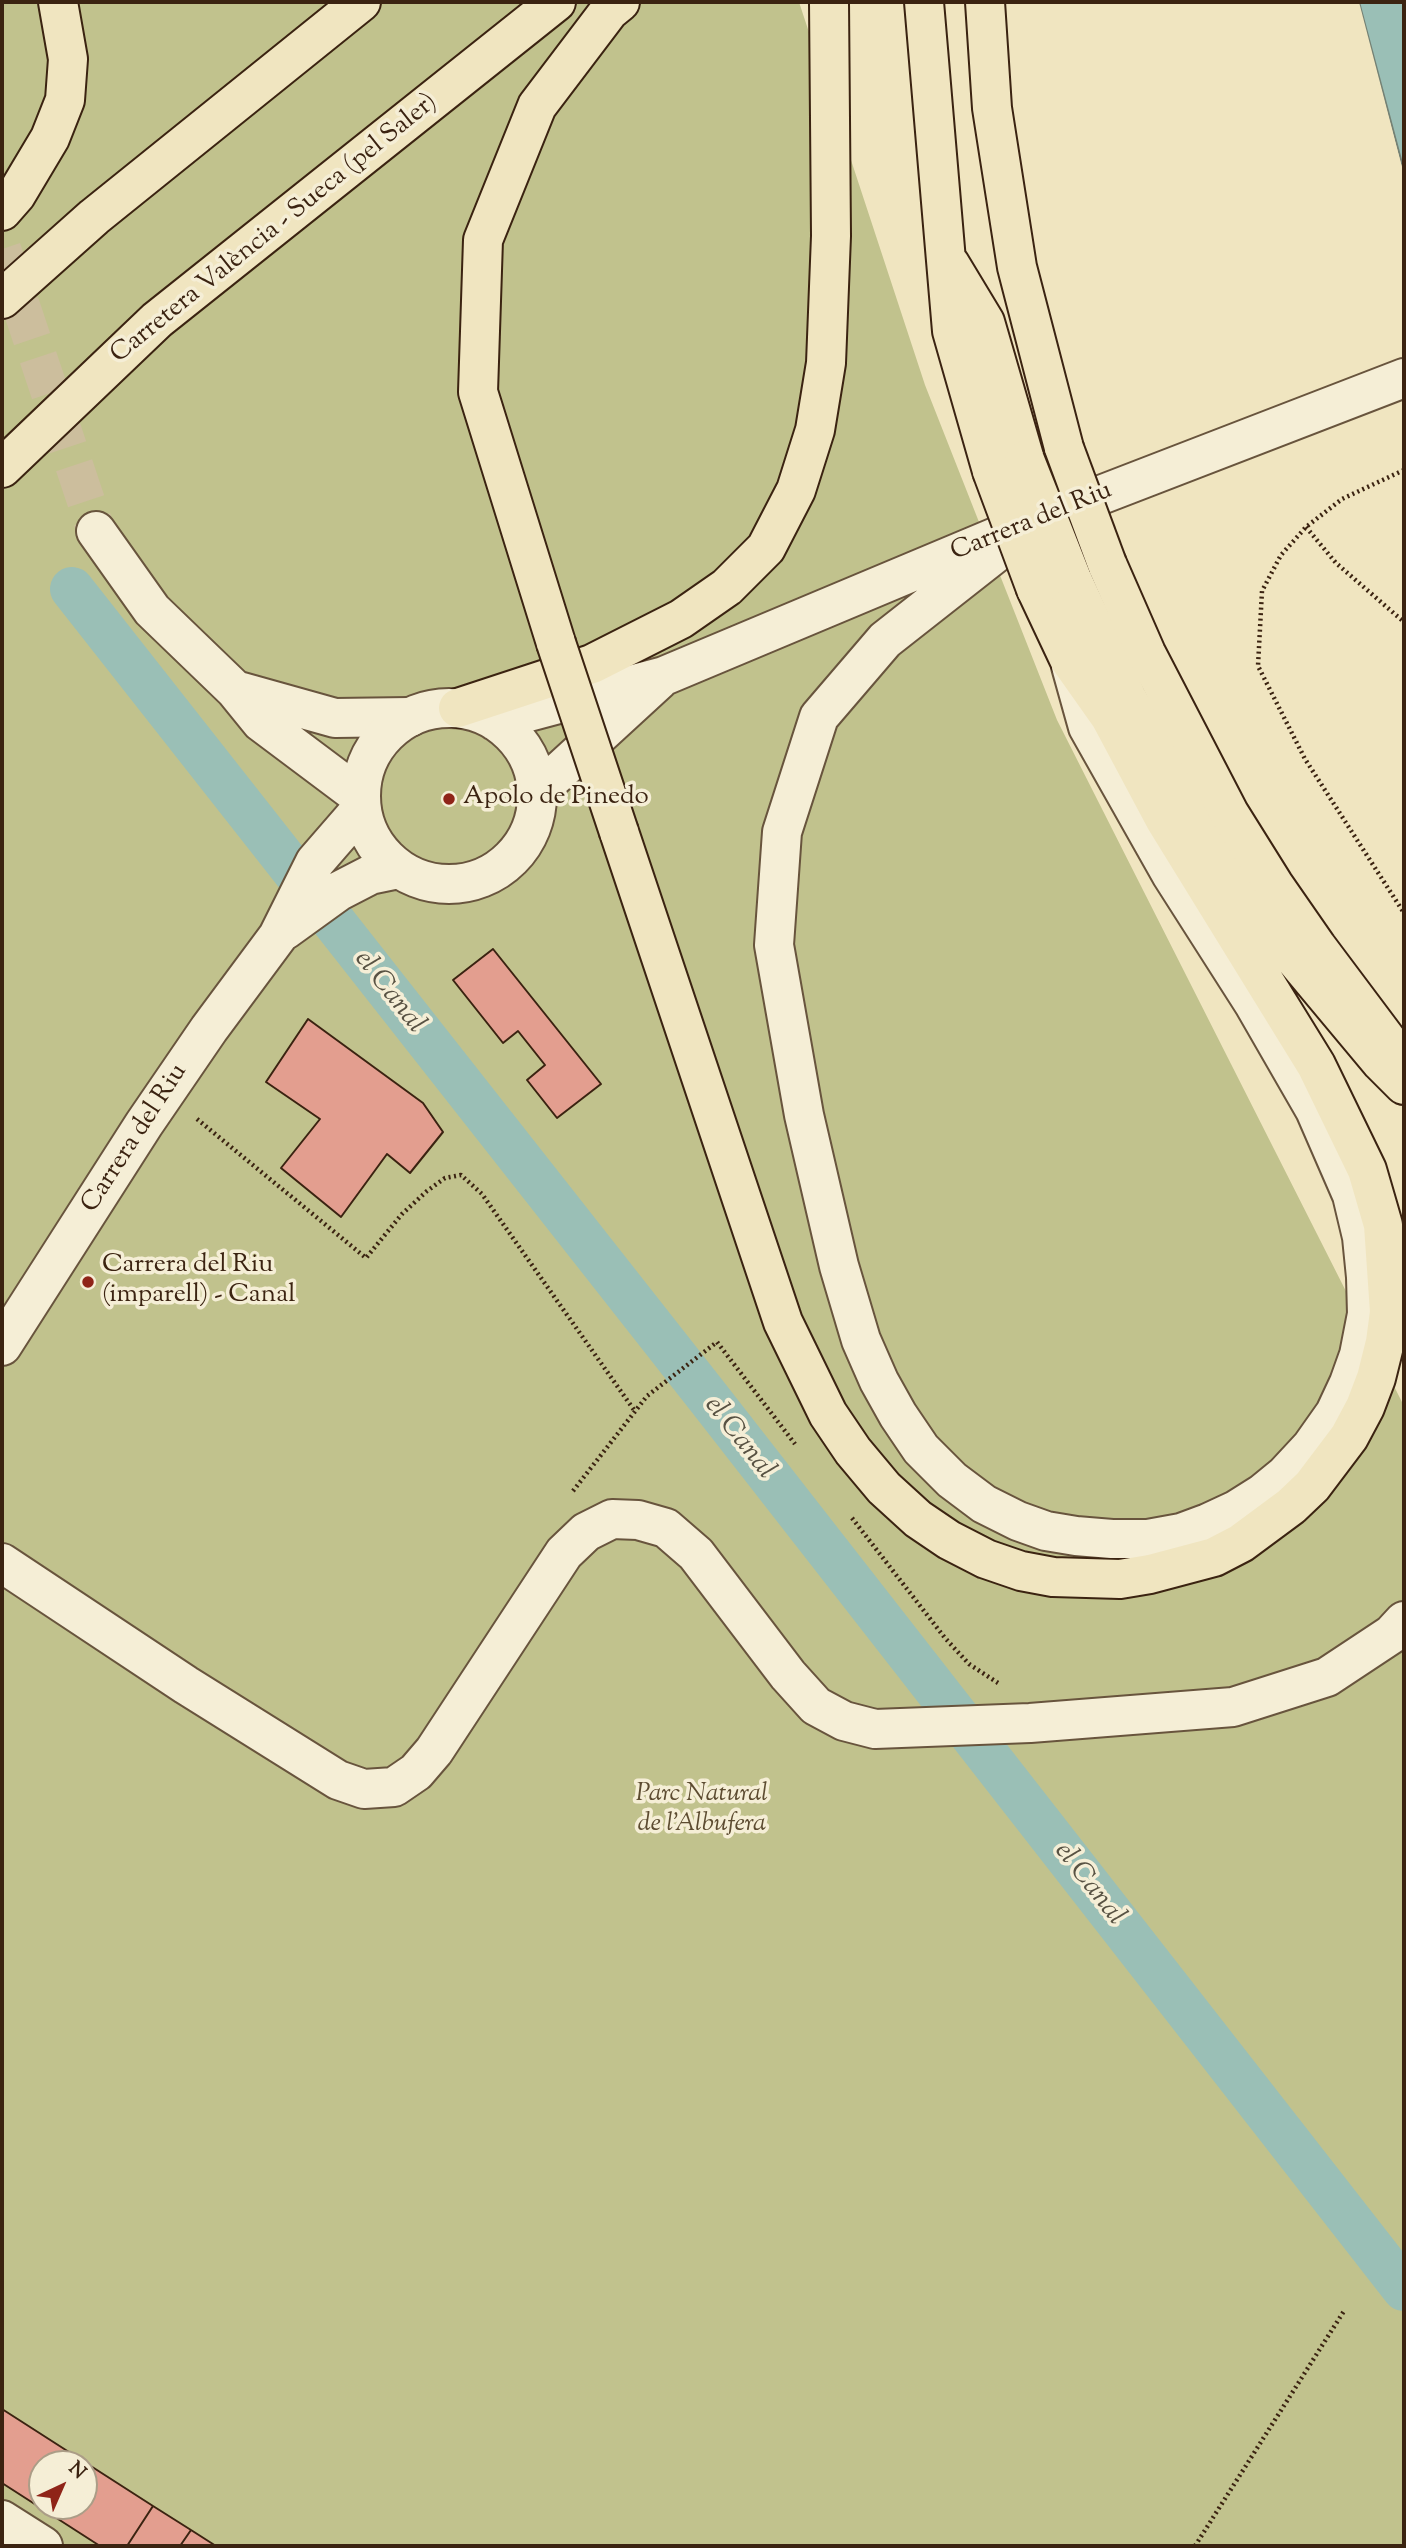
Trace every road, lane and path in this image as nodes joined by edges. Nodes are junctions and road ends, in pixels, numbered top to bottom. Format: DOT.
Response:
graph roads {
  1 [pos="58,2"];
  2 [pos="361,2"];
  3 [pos="556,2"];
  4 [pos="620,2"];
  5 [pos="829,2"];
  6 [pos="924,2"];
  7 [pos="985,2"];
  8 [pos="2,211"];
  9 [pos="2,299"];
  10 [pos="1404,378"];
  11 [pos="2,468"];
  12 [pos="1401,471"];
  13 [pos="1039,519"];
  14 [pos="1306,527"];
  15 [pos="96,531"];
  16 [pos="1054,584"];
  17 [pos="1404,622"];
  18 [pos="1069,659"];
  19 [pos="664,676"];
  20 [pos="235,690"];
  21 [pos="458,708"];
  22 [pos="410,717"];
  23 [pos="495,721"];
  24 [pos="537,792"];
  25 [pos="361,803"];
  26 [pos="399,869"];
  27 [pos="1404,913"];
  28 [pos="278,936"];
  29 [pos="1404,1063"];
  30 [pos="1404,1085"];
  31 [pos="165,1093"];
  32 [pos="2,1346"];
  33 [pos="708,1350"];
  34 [pos="634,1410"];
  35 [pos="568,1498"];
  36 [pos="2,1563"];
  37 [pos="1404,1622"];
  38 [pos="1343,2311"];
  39 [pos="2,2520"];
  40 [pos="43,2546"];
  41 [pos="1195,2546"];
  1 -- 8 [label="highway"];
  2 -- 9 [label="highway"];
  3 -- 11 [label="highway, Carretera València - Sueca (pel Saler)"];
  4 -- 18 [label="highway, bridge"];
  5 -- 21 [label="highway"];
  6 -- 16 [label="highway, bridge"];
  7 -- 29 [label="highway, bridge"];
  10 -- 13 [label="street, Carrera del Riu"];
  12 -- 14 [label="path"];
  13 -- 18 [label="street"];
  13 -- 19 [label="street, Carrera del Riu"];
  14 -- 17 [label="path"];
  14 -- 27 [label="path"];
  15 -- 20 [label="street"];
  16 -- 18 [label="highway"];
  16 -- 30 [label="highway"];
  19 -- 23 [label="street, Carrera del Riu"];
  19 -- 24 [label="street, Carrera del Riu"];
  20 -- 22 [label="street"];
  20 -- 25 [label="street"];
  21 -- 22 [label="street"];
  21 -- 23 [label="street"];
  22 -- 25 [label="street"];
  23 -- 24 [label="street"];
  24 -- 26 [label="street"];
  25 -- 26 [label="street"];
  25 -- 28 [label="street, Carrera del Riu"];
  26 -- 28 [label="street, Carrera del Riu"];
  28 -- 31 [label="street, Carrera del Riu"];
  31 -- 32 [label="street, Carrera del Riu"];
  31 -- 34 [label="path"];
  33 -- 34 [label="path"];
  34 -- 35 [label="path"];
  36 -- 37 [label="street"];
  38 -- 41 [label="path"];
  39 -- 40 [label="street"];
}
